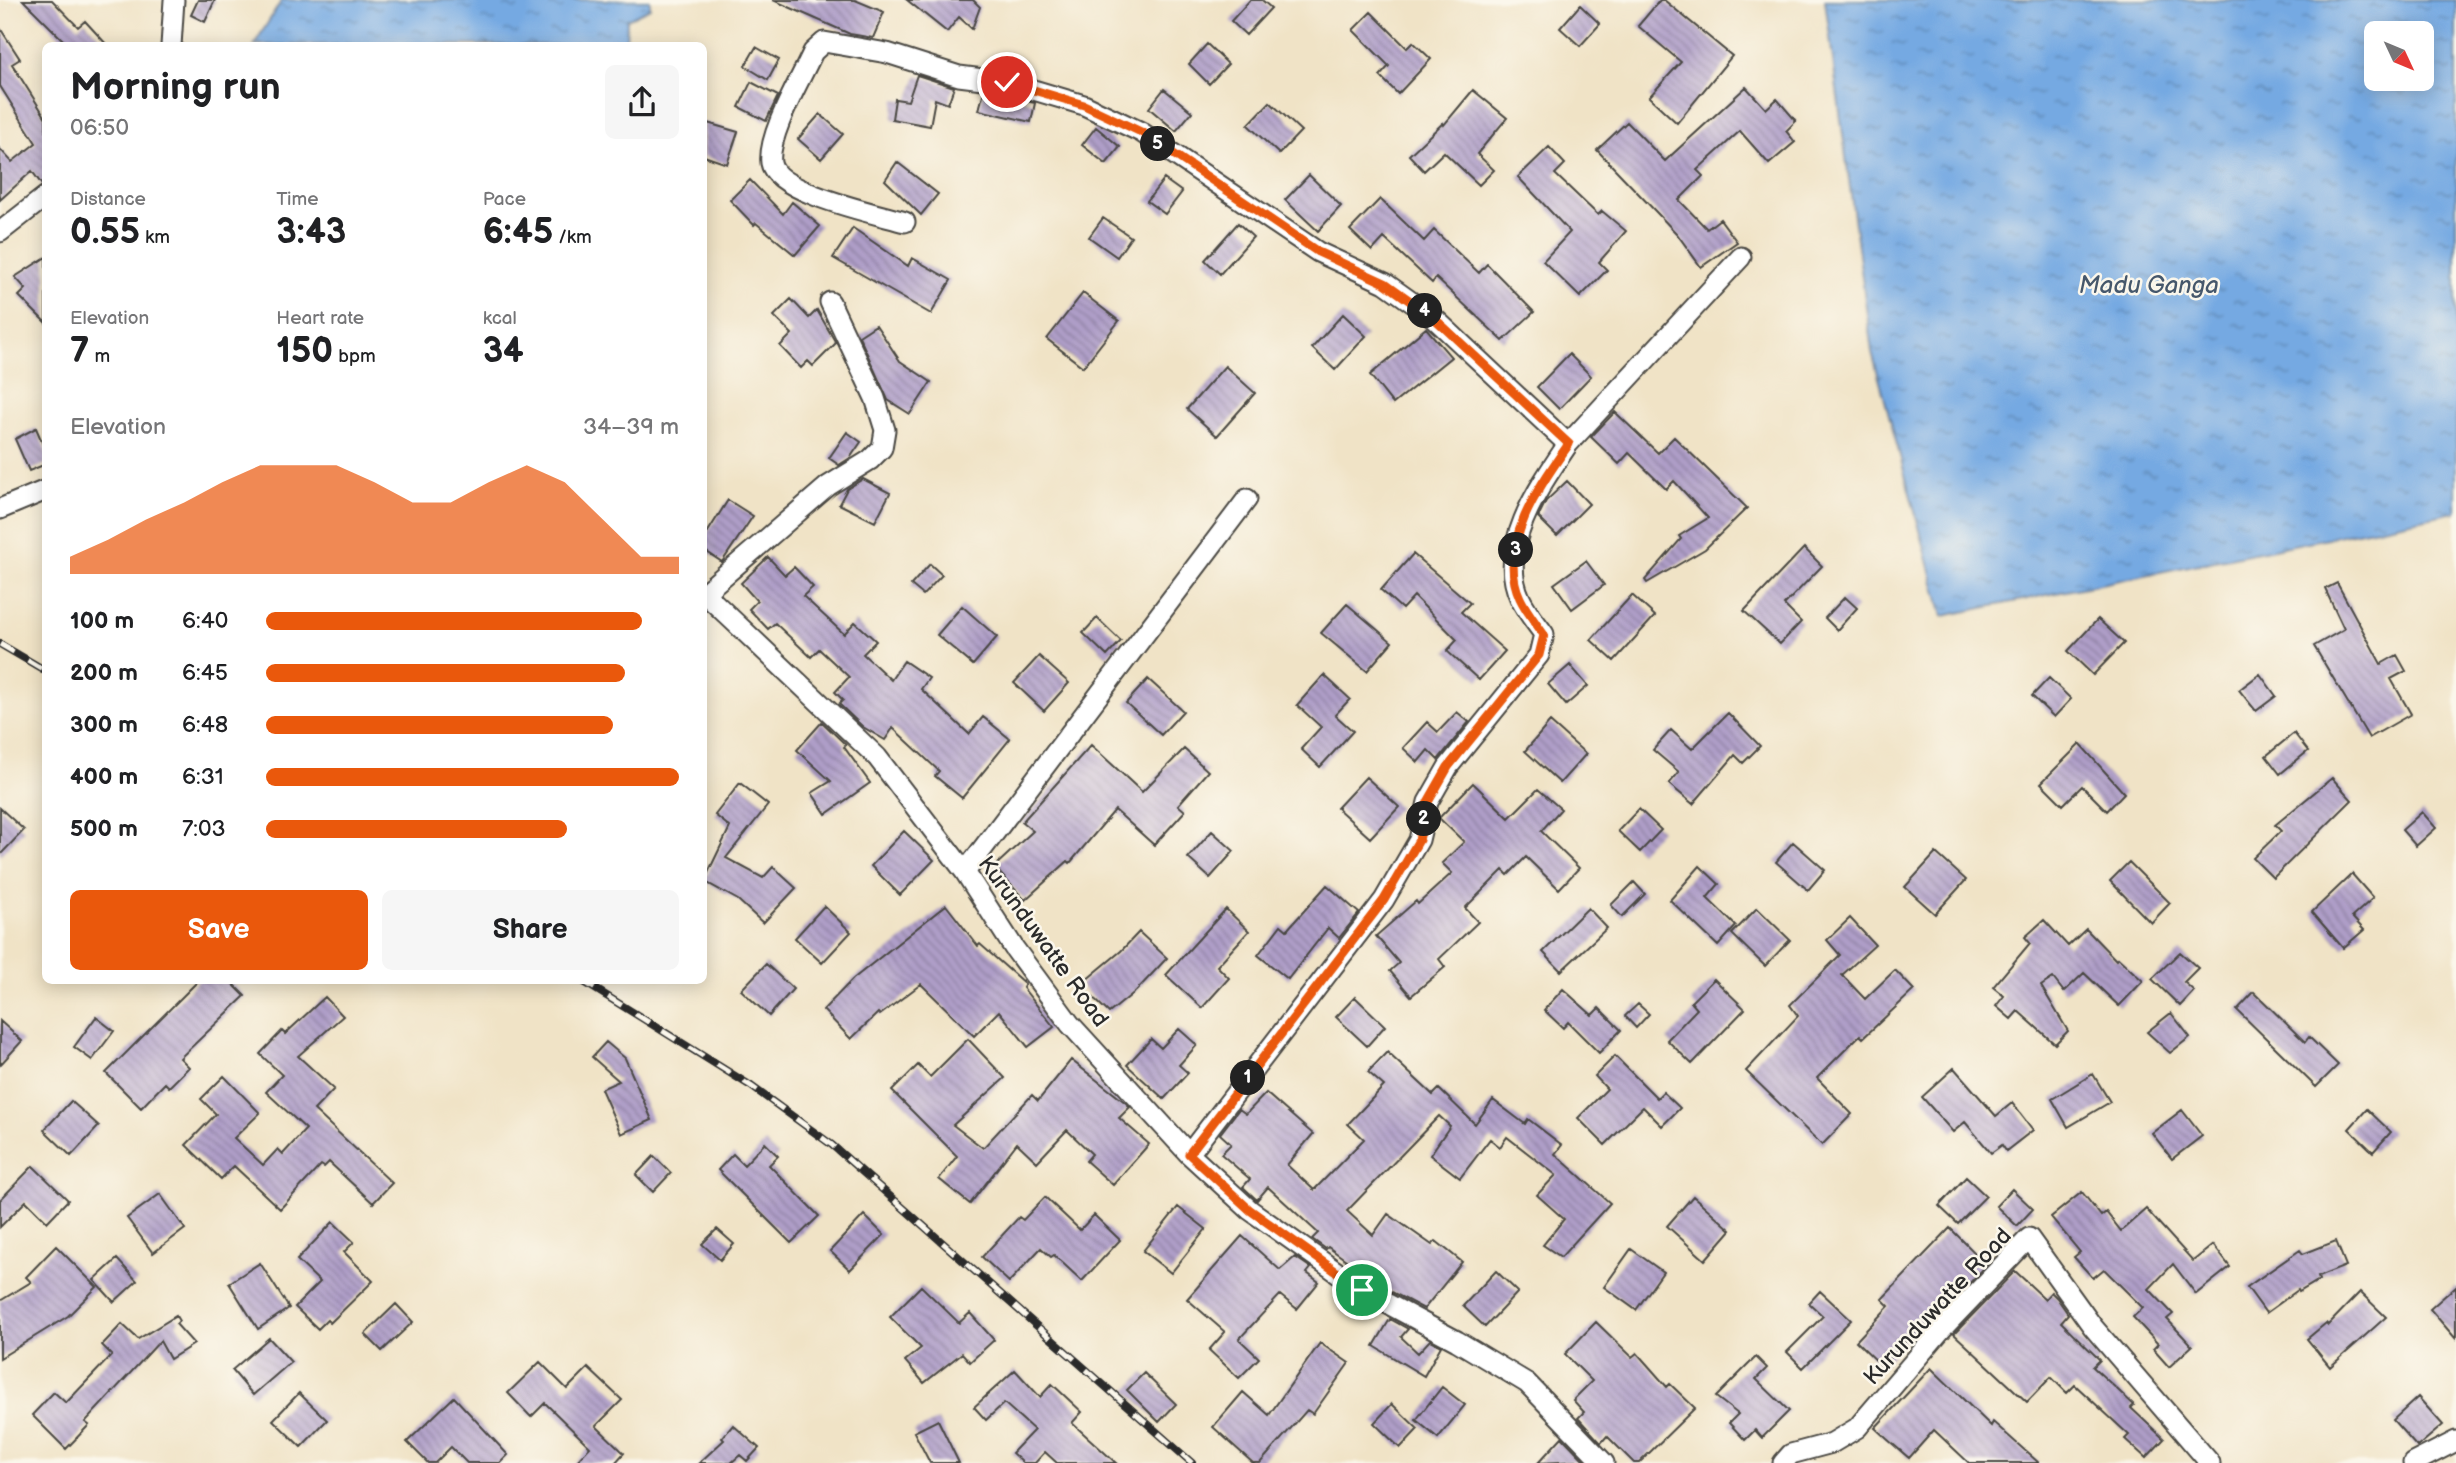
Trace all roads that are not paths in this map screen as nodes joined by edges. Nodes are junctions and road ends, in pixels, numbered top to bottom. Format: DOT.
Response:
graph roads {
  1 [pos="174,0"];
  2 [pos="172,42"];
  3 [pos="42,199"];
  4 [pos="905,222"];
  5 [pos="0,232"];
  6 [pos="1741,257"];
  7 [pos="830,302"];
  8 [pos="1569,444"];
  9 [pos="42,492"];
  10 [pos="1247,499"];
  11 [pos="0,509"];
  12 [pos="707,590"];
  13 [pos="707,596"];
  14 [pos="965,872"];
  15 [pos="1189,1154"];
  16 [pos="2456,1441"];
  17 [pos="1604,1463"];
  18 [pos="1783,1463"];
  19 [pos="2210,1463"];
  20 [pos="2413,1463"];
  1 -- 2 [label="street"];
  3 -- 5 [label="street"];
  4 -- 8 [label="street"];
  6 -- 8 [label="street"];
  7 -- 12 [label="street"];
  8 -- 15 [label="street"];
  9 -- 11 [label="street"];
  10 -- 14 [label="street"];
  13 -- 14 [label="street, Kurunduwatte Road"];
  14 -- 15 [label="street, Kurunduwatte Road"];
  15 -- 17 [label="street, Kurunduwatte Road"];
  16 -- 20 [label="street"];
  18 -- 19 [label="street, Kurunduwatte Road"];
}
